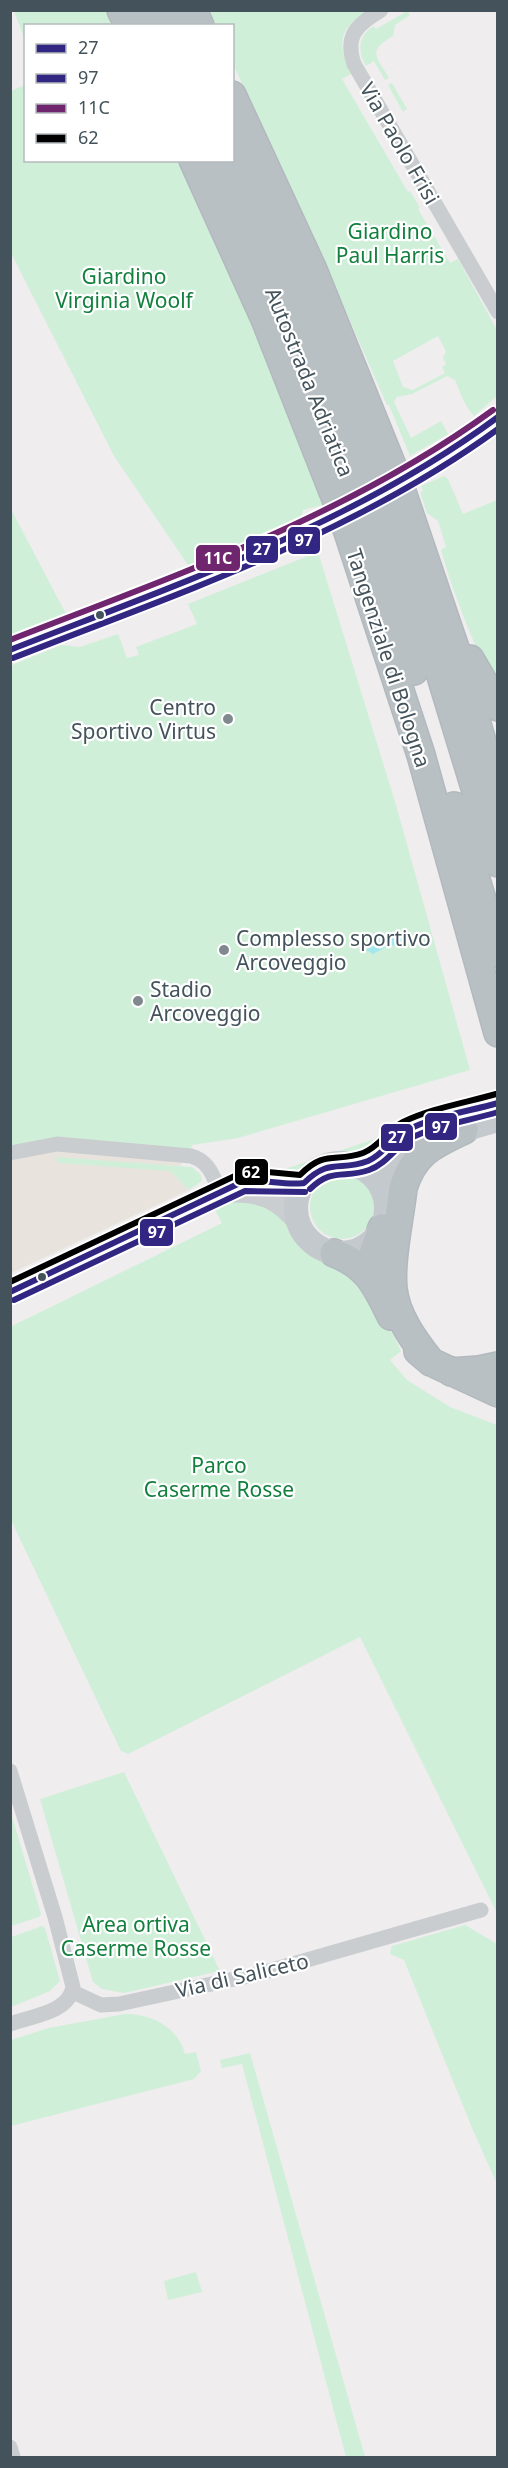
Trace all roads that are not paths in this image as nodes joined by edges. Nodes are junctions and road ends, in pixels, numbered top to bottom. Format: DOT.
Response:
graph roads {
  1 [pos="121,10"];
  2 [pos="143,10"];
  3 [pos="171,10"];
  4 [pos="193,10"];
  5 [pos="381,10"];
  6 [pos="128,24"];
  7 [pos="150,24"];
  8 [pos="177,24"];
  9 [pos="199,24"];
  10 [pos="234,99"];
  11 [pos="234,145"];
  12 [pos="194,162"];
  13 [pos="215,162"];
  14 [pos="498,312"];
  15 [pos="498,417"];
  16 [pos="422,468"];
  17 [pos="369,501"];
  18 [pos="10,650"];
  19 [pos="498,707"];
  20 [pos="498,797"];
  21 [pos="498,863"];
  22 [pos="498,953"];
  23 [pos="498,1033"];
  24 [pos="498,1103"];
  25 [pos="498,1120"];
  26 [pos="464,1130"];
  27 [pos="10,1153"];
  28 [pos="347,1164"];
  29 [pos="304,1183"];
  30 [pos="220,1192"];
  31 [pos="384,1194"];
  32 [pos="299,1224"];
  33 [pos="382,1228"];
  34 [pos="334,1253"];
  35 [pos="10,1292"];
  36 [pos="380,1293"];
  37 [pos="498,1366"];
  38 [pos="440,1367"];
  39 [pos="498,1393"];
  40 [pos="10,1772"];
  41 [pos="481,1910"];
  42 [pos="73,1992"];
  43 [pos="10,2024"];
  44 [pos="10,2447"];
  45 [pos="13,2457"];
  1 -- 6 [label="highway"];
  2 -- 7 [label="highway"];
  3 -- 8 [label="highway"];
  4 -- 9 [label="highway"];
  5 -- 14 [label="street, Via Paolo Frisi"];
  10 -- 17 [label="highway, Tangenziale di Bologna"];
  11 -- 17 [label="highway, Autostrada Adriatica"];
  12 -- 17 [label="highway, Tangenziale di Bologna"];
  13 -- 17 [label="highway, Autostrada Adriatica"];
  15 -- 16 [label="street"];
  17 -- 18 [label="street"];
  17 -- 19 [label="highway"];
  17 -- 20 [label="highway, Tangenziale di Bologna"];
  17 -- 21 [label="highway, Autostrada Adriatica"];
  17 -- 22 [label="highway, Autostrada Adriatica"];
  17 -- 23 [label="highway, Tangenziale di Bologna"];
  24 -- 28 [label="main road"];
  25 -- 26 [label="main road"];
  26 -- 31 [label="main road"];
  26 -- 38 [label="highway"];
  27 -- 30 [label="street"];
  28 -- 29 [label="main road"];
  28 -- 31 [label="main road"];
  29 -- 30 [label="street"];
  29 -- 32 [label="main road"];
  30 -- 32 [label="street"];
  30 -- 35 [label="street"];
  31 -- 33 [label="main road"];
  32 -- 34 [label="main road"];
  33 -- 34 [label="main road"];
  33 -- 36 [label="highway"];
  34 -- 36 [label="highway"];
  36 -- 38 [label="highway"];
  37 -- 38 [label="highway"];
  38 -- 39 [label="highway"];
  40 -- 42 [label="street"];
  41 -- 42 [label="street, Via di Saliceto"];
  42 -- 43 [label="street"];
  44 -- 45 [label="street"];
}
